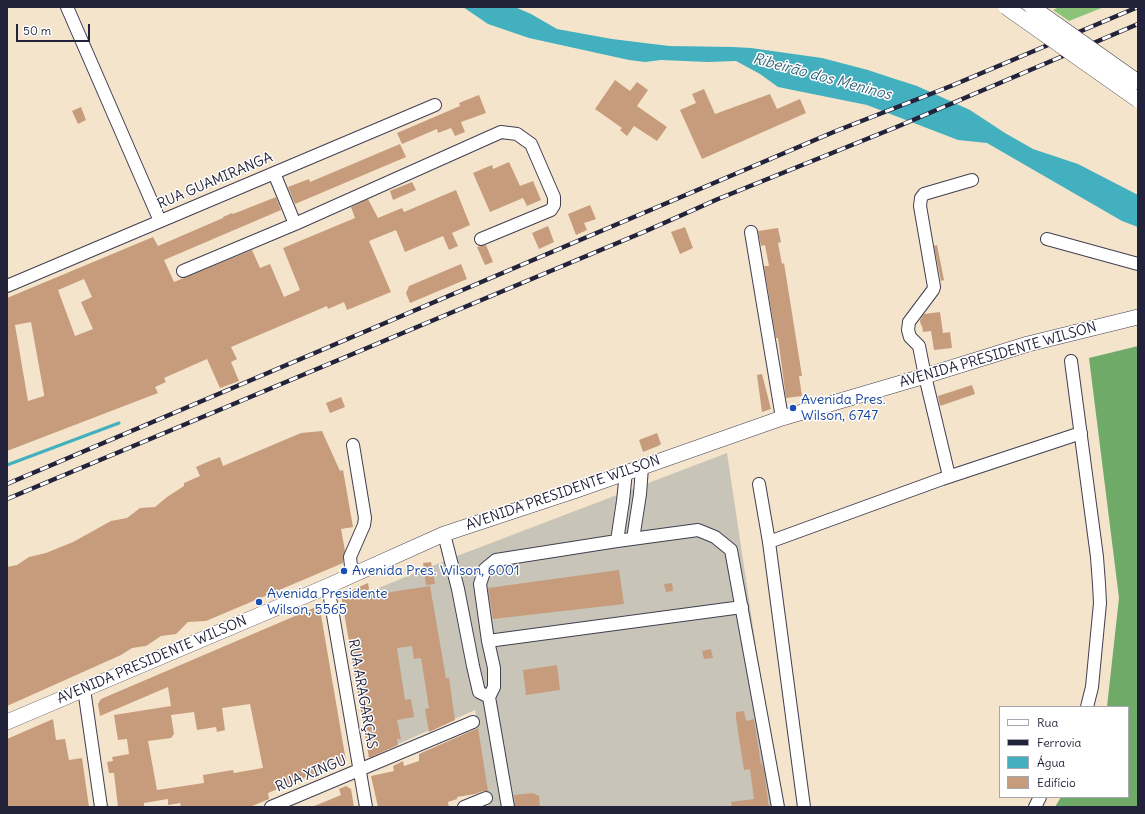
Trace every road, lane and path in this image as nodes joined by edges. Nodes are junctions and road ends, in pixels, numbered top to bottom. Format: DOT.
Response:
graph roads {
  1 [pos="68,7"];
  2 [pos="1006,7"];
  3 [pos="1032,7"];
  4 [pos="1138,82"];
  5 [pos="1138,100"];
  6 [pos="435,105"];
  7 [pos="274,173"];
  8 [pos="972,180"];
  9 [pos="160,221"];
  10 [pos="295,224"];
  11 [pos="752,232"];
  12 [pos="481,239"];
  13 [pos="1047,239"];
  14 [pos="1138,264"];
  15 [pos="183,271"];
  16 [pos="7,286"];
  17 [pos="1138,317"];
  18 [pos="1071,361"];
  19 [pos="925,376"];
  20 [pos="782,418"];
  21 [pos="1081,434"];
  22 [pos="353,444"];
  23 [pos="642,467"];
  24 [pos="626,472"];
  25 [pos="949,476"];
  26 [pos="759,484"];
  27 [pos="444,534"];
  28 [pos="633,539"];
  29 [pos="617,541"];
  30 [pos="769,542"];
  31 [pos="352,575"];
  32 [pos="328,586"];
  33 [pos="742,607"];
  34 [pos="488,641"];
  35 [pos="84,689"];
  36 [pos="488,698"];
  37 [pos="1087,706"];
  38 [pos="7,722"];
  39 [pos="473,722"];
  40 [pos="359,771"];
  41 [pos="486,798"];
  42 [pos="1039,798"];
  43 [pos="101,807"];
  44 [pos="271,807"];
  45 [pos="366,807"];
  46 [pos="464,807"];
  47 [pos="508,807"];
  48 [pos="778,807"];
  49 [pos="804,807"];
  50 [pos="1034,807"];
  1 -- 9 [label="street"];
  2 -- 5 [label="main road, bridge"];
  3 -- 4 [label="main road, bridge"];
  6 -- 7 [label="street, RUA GUAMIRANGA"];
  7 -- 9 [label="street, RUA GUAMIRANGA"];
  7 -- 10 [label="street"];
  8 -- 19 [label="street"];
  9 -- 16 [label="street, RUA GUAMIRANGA"];
  10 -- 12 [label="street"];
  10 -- 15 [label="street"];
  11 -- 20 [label="street"];
  13 -- 14 [label="street"];
  17 -- 19 [label="main road, AVENIDA PRESIDENTE WILSON"];
  18 -- 21 [label="street"];
  19 -- 20 [label="main road, AVENIDA PRESIDENTE WILSON"];
  19 -- 25 [label="street"];
  20 -- 23 [label="main road, AVENIDA PRESIDENTE WILSON"];
  21 -- 25 [label="street"];
  21 -- 37 [label="street"];
  22 -- 31 [label="street"];
  23 -- 24 [label="main road, AVENIDA PRESIDENTE WILSON"];
  23 -- 28 [label="street"];
  24 -- 27 [label="main road, AVENIDA PRESIDENTE WILSON"];
  24 -- 29 [label="street"];
  25 -- 30 [label="street"];
  26 -- 30 [label="street"];
  27 -- 31 [label="main road, AVENIDA PRESIDENTE WILSON"];
  27 -- 36 [label="street"];
  28 -- 29 [label="street"];
  28 -- 33 [label="street"];
  29 -- 34 [label="street"];
  30 -- 49 [label="street"];
  31 -- 32 [label="main road, AVENIDA PRESIDENTE WILSON"];
  32 -- 35 [label="main road, AVENIDA PRESIDENTE WILSON"];
  32 -- 40 [label="street, RUA ARAGARÇAS"];
  33 -- 34 [label="street"];
  33 -- 48 [label="street"];
  34 -- 36 [label="street"];
  35 -- 38 [label="main road, AVENIDA PRESIDENTE WILSON"];
  35 -- 43 [label="street"];
  36 -- 47 [label="street"];
  39 -- 40 [label="street, RUA XINGU"];
  40 -- 44 [label="street, RUA XINGU"];
  40 -- 45 [label="street, RUA ARAGARÇAS"];
  41 -- 46 [label="street"];
  42 -- 50 [label="street"];
}
